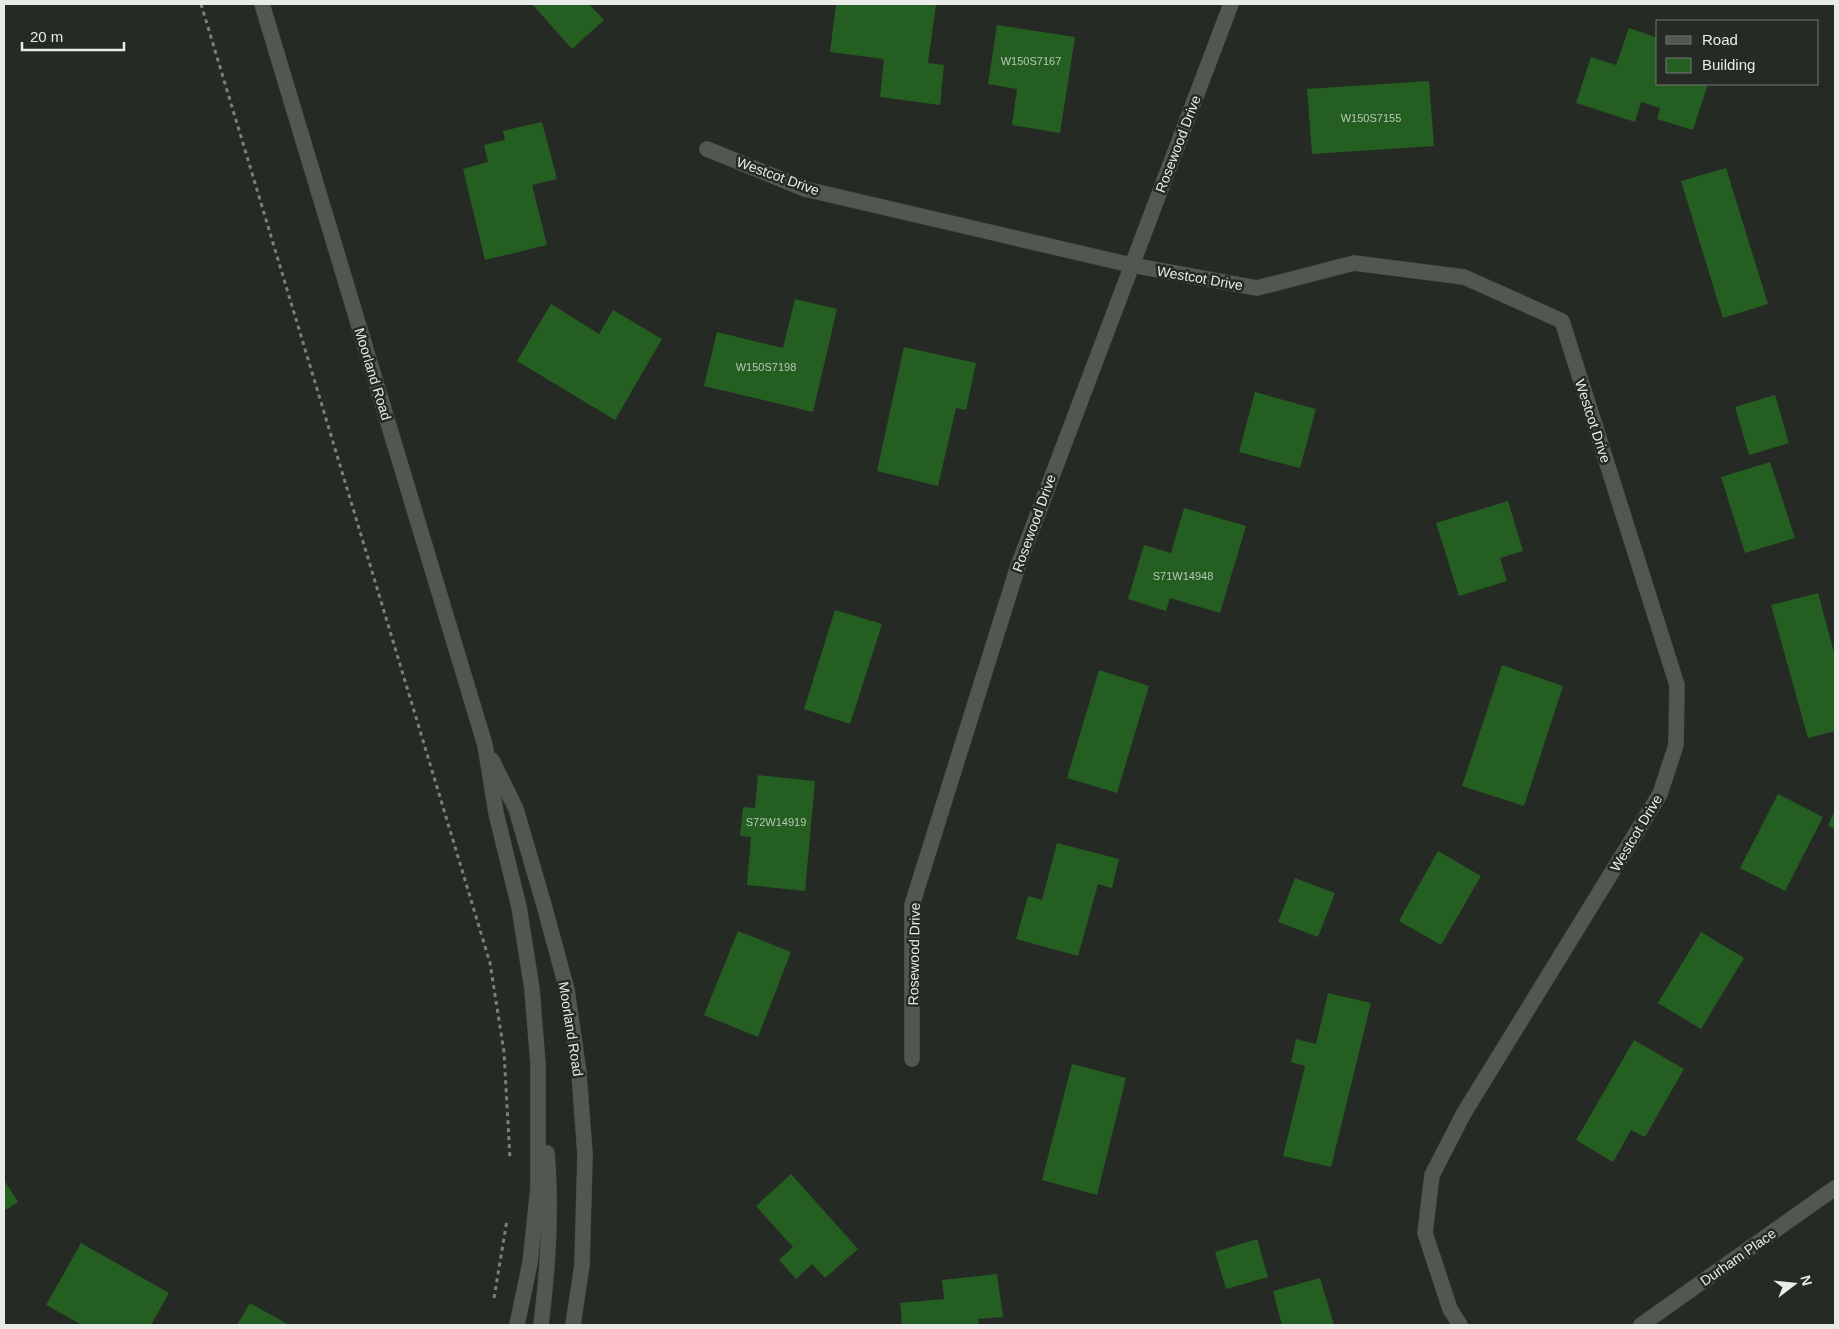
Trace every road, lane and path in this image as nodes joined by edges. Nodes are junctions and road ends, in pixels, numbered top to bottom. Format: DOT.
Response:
graph roads {
  1 [pos="201,4"];
  2 [pos="262,4"];
  3 [pos="1231,4"];
  4 [pos="707,149"];
  5 [pos="1131,265"];
  6 [pos="485,745"];
  7 [pos="912,1059"];
  8 [pos="538,1064"];
  9 [pos="511,1167"];
  10 [pos="1835,1188"];
  11 [pos="508,1214"];
  12 [pos="493,1306"];
  13 [pos="518,1325"];
  14 [pos="541,1325"];
  15 [pos="573,1325"];
  16 [pos="1460,1325"];
  17 [pos="1641,1325"];
  1 -- 9 [label="path"];
  2 -- 6 [label="street, Moorland Road"];
  3 -- 5 [label="street, Rosewood Drive"];
  4 -- 5 [label="street, Westcot Drive"];
  5 -- 7 [label="street, Rosewood Drive"];
  5 -- 16 [label="street, Westcot Drive"];
  6 -- 8 [label="street, Moorland Road"];
  6 -- 15 [label="street, Moorland Road"];
  8 -- 13 [label="street, Moorland Road"];
  8 -- 14 [label="street"];
  10 -- 17 [label="street, Durham Place"];
  11 -- 12 [label="path"];
}
